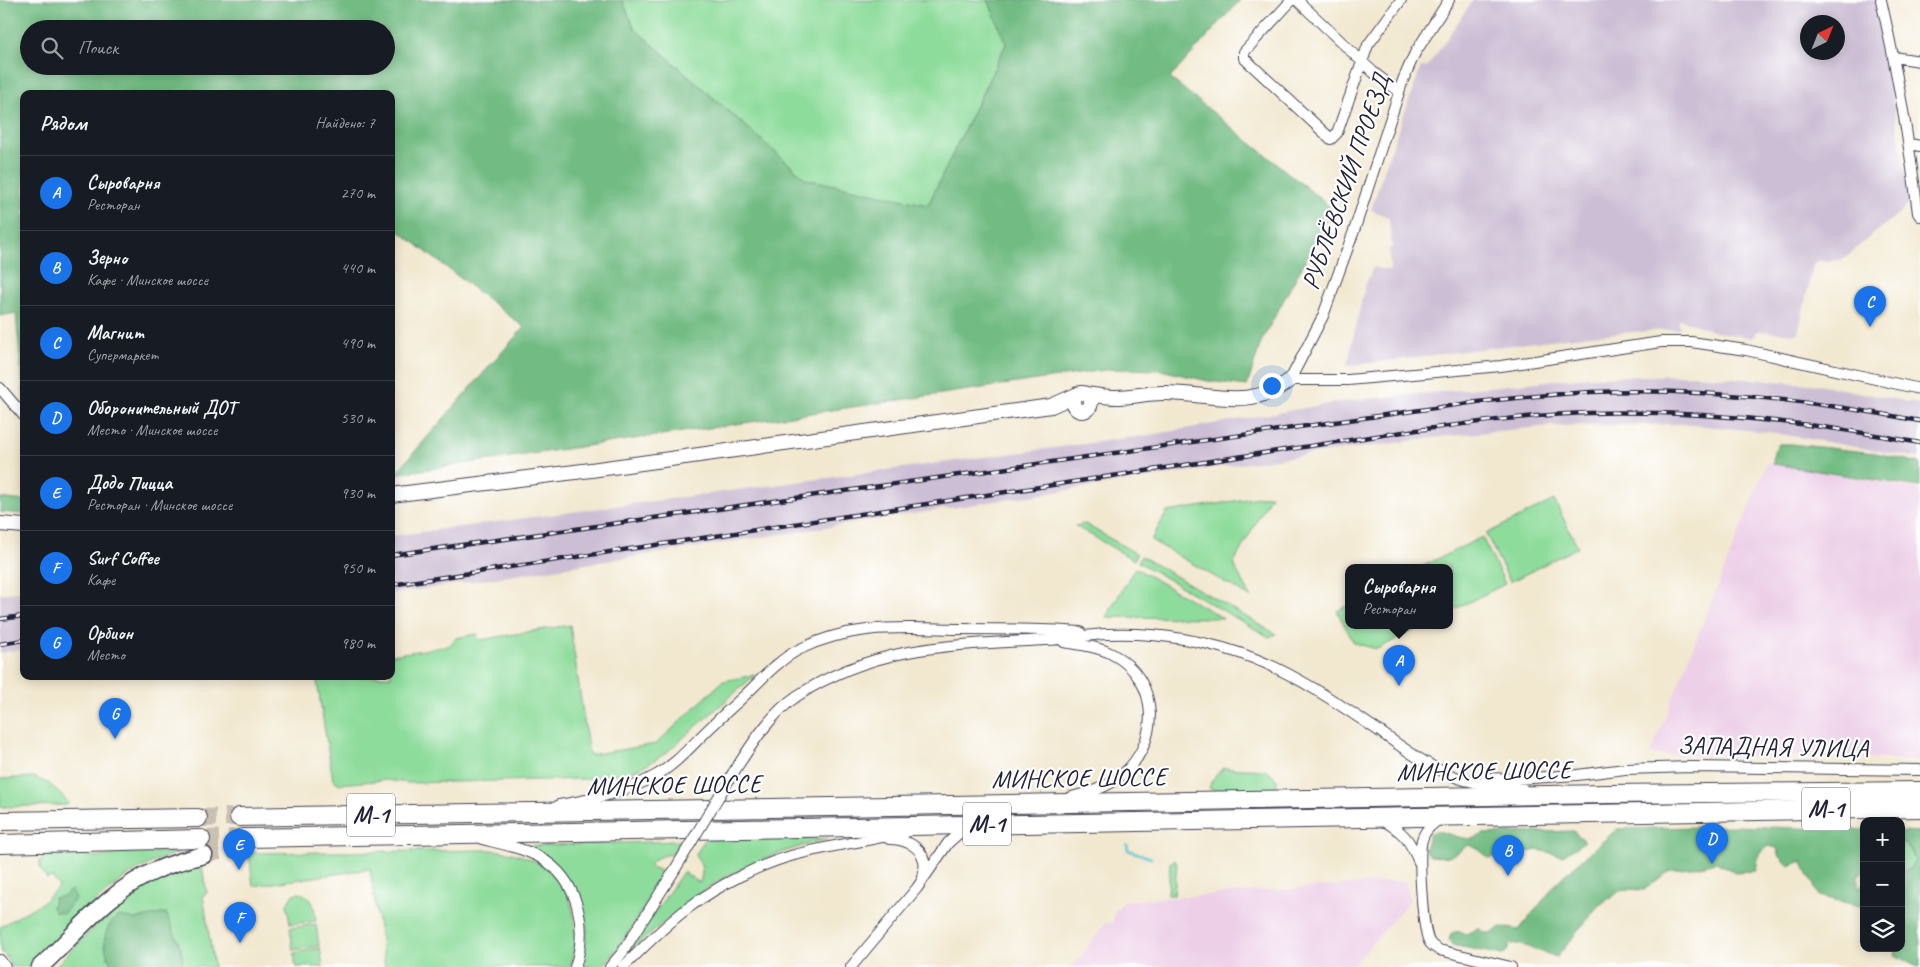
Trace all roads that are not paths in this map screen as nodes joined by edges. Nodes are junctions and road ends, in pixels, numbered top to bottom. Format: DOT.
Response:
graph roads {
  1 [pos="1292,0"];
  2 [pos="1297,0"];
  3 [pos="1400,0"];
  4 [pos="1449,0"];
  5 [pos="1881,0"];
  6 [pos="1894,57"];
  7 [pos="1920,61"];
  8 [pos="1362,63"];
  9 [pos="1399,92"];
  10 [pos="1915,145"];
  11 [pos="1920,216"];
  12 [pos="1290,380"];
  13 [pos="0,388"];
  14 [pos="1920,389"];
  15 [pos="1081,394"];
  16 [pos="1117,397"];
  17 [pos="1051,406"];
  18 [pos="1083,410"];
  19 [pos="20,411"];
  20 [pos="395,494"];
  21 [pos="0,524"];
  22 [pos="20,526"];
  23 [pos="1108,634"];
  24 [pos="1048,640"];
  25 [pos="1426,761"];
  26 [pos="1920,770"];
  27 [pos="1920,792"];
  28 [pos="1584,794"];
  29 [pos="1046,804"];
  30 [pos="1920,808"];
  31 [pos="503,813"];
  32 [pos="1444,816"];
  33 [pos="239,817"];
  34 [pos="1375,817"];
  35 [pos="198,818"];
  36 [pos="0,821"];
  37 [pos="996,824"];
  38 [pos="938,825"];
  39 [pos="462,834"];
  40 [pos="880,838"];
  41 [pos="243,842"];
  42 [pos="0,844"];
  43 [pos="203,847"];
  44 [pos="1420,865"];
  45 [pos="923,878"];
  46 [pos="0,960"];
  47 [pos="5,967"];
  48 [pos="40,967"];
  49 [pos="575,967"];
  50 [pos="610,967"];
  51 [pos="623,967"];
  52 [pos="851,967"];
  53 [pos="1512,967"];
  1 -- 8 [label="street"];
  2 -- 8 [label="street"];
  3 -- 8 [label="street"];
  4 -- 9 [label="street, РУБЛЁВСКИЙ ПРОЕЗД"];
  5 -- 6 [label="street"];
  6 -- 7 [label="street"];
  6 -- 10 [label="street"];
  8 -- 9 [label="street"];
  9 -- 12 [label="street, РУБЛЁВСКИЙ ПРОЕЗД"];
  10 -- 11 [label="street"];
  12 -- 14 [label="street"];
  12 -- 16 [label="street"];
  13 -- 19 [label="street"];
  15 -- 16 [label="street"];
  15 -- 17 [label="street"];
  15 -- 18 [label="street"];
  16 -- 18 [label="street"];
  17 -- 18 [label="street"];
  17 -- 20 [label="street"];
  21 -- 22 [label="street"];
  23 -- 24 [label="street"];
  23 -- 25 [label="street"];
  23 -- 31 [label="street"];
  24 -- 29 [label="street"];
  24 -- 50 [label="street, bridge"];
  25 -- 26 [label="street, ЗАПАДНАЯ УЛИЦА"];
  25 -- 28 [label="street"];
  27 -- 28 [label="highway, МИНСКОЕ ШОССЕ / М-1"];
  28 -- 29 [label="highway, МИНСКОЕ ШОССЕ / М-1"];
  29 -- 31 [label="highway, МИНСКОЕ ШОССЕ / М-1"];
  30 -- 32 [label="highway, МИНСКОЕ ШОССЕ / М-1"];
  31 -- 33 [label="highway, МИНСКОЕ ШОССЕ / М-1"];
  32 -- 34 [label="highway, МИНСКОЕ ШОССЕ / М-1"];
  32 -- 44 [label="street"];
  34 -- 37 [label="highway, МИНСКОЕ ШОССЕ / М-1"];
  34 -- 44 [label="street"];
  35 -- 36 [label="highway"];
  37 -- 38 [label="highway, МИНСКОЕ ШОССЕ / М-1"];
  37 -- 45 [label="street"];
  38 -- 39 [label="highway, МИНСКОЕ ШОССЕ / М-1"];
  38 -- 40 [label="street"];
  39 -- 41 [label="highway, МИНСКОЕ ШОССЕ / М-1"];
  39 -- 49 [label="street"];
  40 -- 45 [label="street"];
  40 -- 51 [label="street"];
  42 -- 43 [label="highway"];
  43 -- 48 [label="main road"];
  44 -- 53 [label="street"];
  45 -- 52 [label="street"];
  46 -- 47 [label="street"];
}
